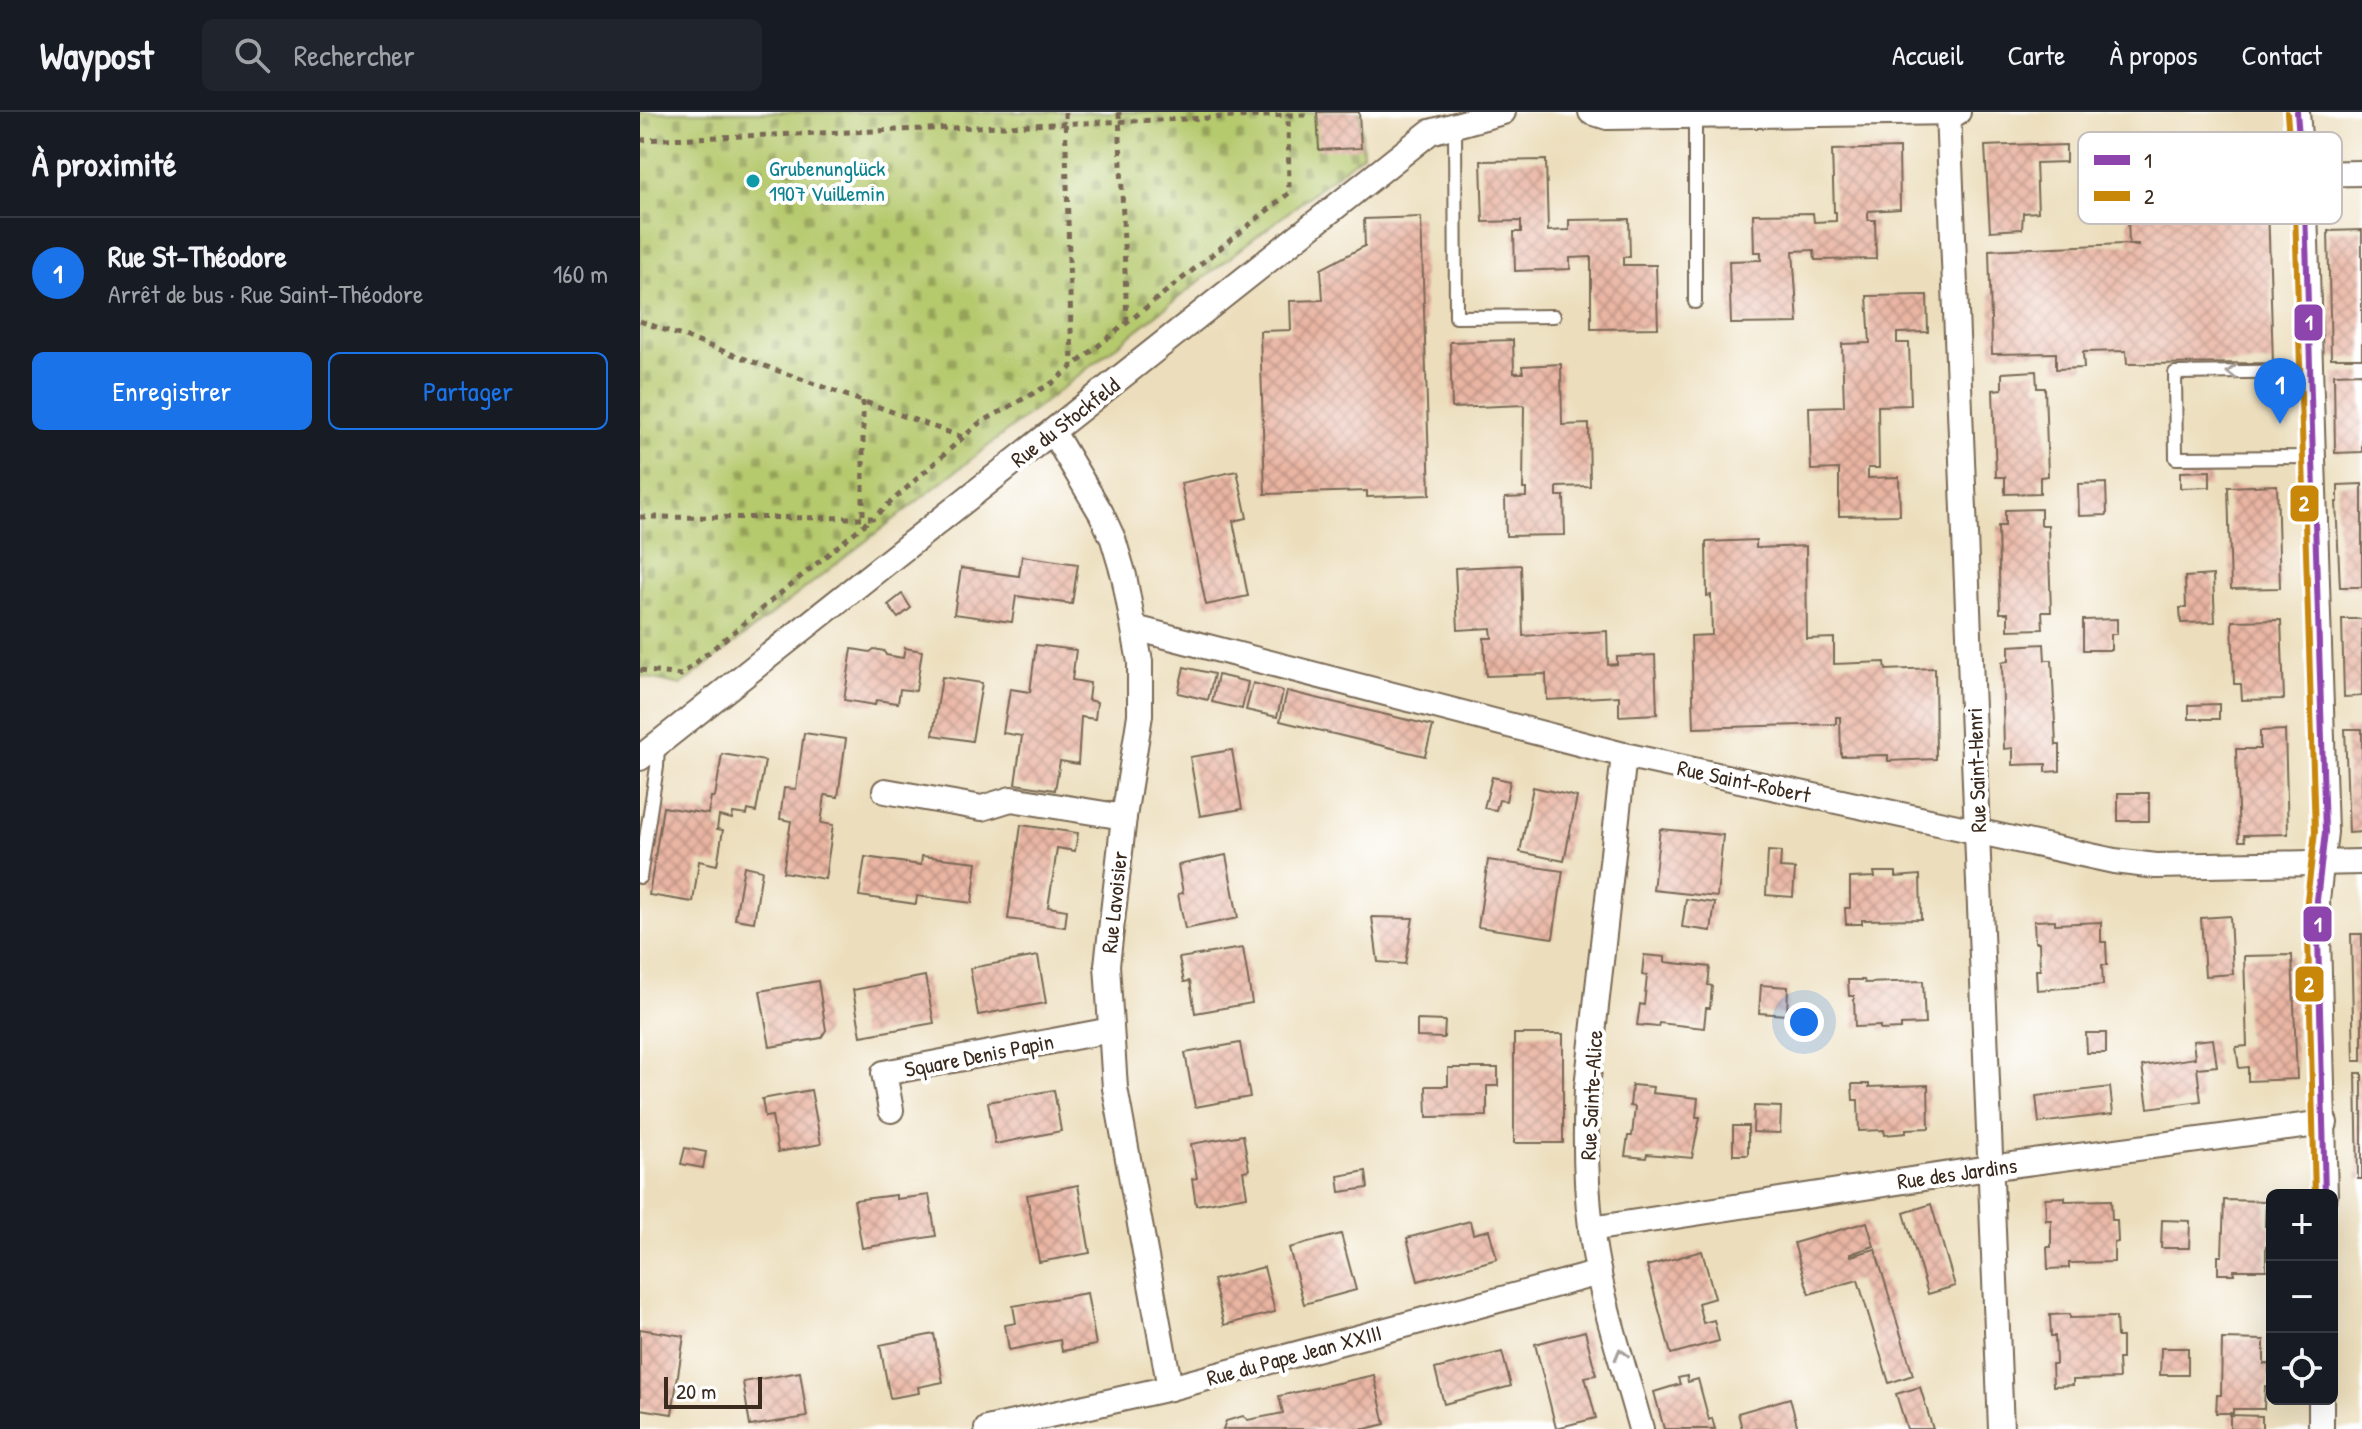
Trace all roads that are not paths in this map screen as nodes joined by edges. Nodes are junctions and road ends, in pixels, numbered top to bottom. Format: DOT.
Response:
graph roads {
  1 [pos="1503,112"];
  2 [pos="1591,112"];
  3 [pos="1948,112"];
  4 [pos="1958,112"];
  5 [pos="2297,112"];
  6 [pos="1695,116"];
  7 [pos="1455,125"];
  8 [pos="2299,132"];
  9 [pos="2342,173"];
  10 [pos="2362,173"];
  11 [pos="2305,224"];
  12 [pos="1695,302"];
  13 [pos="1554,316"];
  14 [pos="2310,371"];
  15 [pos="1053,432"];
  16 [pos="2313,457"];
  17 [pos="1135,628"];
  18 [pos="649,751"];
  19 [pos="1624,755"];
  20 [pos="885,791"];
  21 [pos="1124,817"];
  22 [pos="1978,833"];
  23 [pos="2362,862"];
  24 [pos="2320,864"];
  25 [pos="640,877"];
  26 [pos="1111,1030"];
  27 [pos="891,1110"];
  28 [pos="2325,1123"];
  29 [pos="1989,1168"];
  30 [pos="2325,1189"];
  31 [pos="1591,1229"];
  32 [pos="1599,1273"];
  33 [pos="1170,1388"];
  34 [pos="2321,1405"];
  35 [pos="987,1429"];
  36 [pos="1641,1429"];
  37 [pos="2001,1429"];
  38 [pos="2321,1429"];
  1 -- 7 [label="street, Rue du Stockfeld"];
  2 -- 6 [label="street"];
  3 -- 4 [label="street"];
  3 -- 6 [label="street"];
  3 -- 22 [label="street, Rue Saint-Henri"];
  5 -- 8 [label="street"];
  6 -- 12 [label="lane"];
  7 -- 13 [label="lane"];
  7 -- 15 [label="street, Rue du Stockfeld"];
  9 -- 10 [label="street"];
  11 -- 14 [label="street"];
  14 -- 16 [label="street"];
  14 -- 16 [label="lane, one-way"];
  15 -- 17 [label="street, Rue Lavoisier"];
  15 -- 18 [label="street, Rue du Stockfeld"];
  16 -- 24 [label="street"];
  17 -- 19 [label="street, Rue Saint-Robert"];
  17 -- 21 [label="street, Rue Lavoisier"];
  18 -- 25 [label="lane"];
  19 -- 22 [label="street, Rue Saint-Robert"];
  19 -- 31 [label="street, Rue Sainte-Alice"];
  20 -- 21 [label="street"];
  21 -- 26 [label="street, Rue Lavoisier"];
  22 -- 24 [label="street, Rue Saint-Robert"];
  22 -- 29 [label="street, Rue Saint-Henri"];
  23 -- 24 [label="street, Rue Saint-Robert"];
  24 -- 28 [label="street"];
  26 -- 27 [label="street, Square Denis Papin"];
  26 -- 33 [label="street, Rue Lavoisier"];
  28 -- 29 [label="street, Rue des Jardins"];
  28 -- 30 [label="street"];
  29 -- 31 [label="street, Rue des Jardins"];
  29 -- 37 [label="street, Rue Saint-Henri"];
  31 -- 32 [label="street, Rue Sainte-Alice"];
  32 -- 33 [label="street, Rue du Pape Jean XXIII"];
  36 -- 32 [label="street, Rue Sainte-Alice, one-way"];
  33 -- 35 [label="street, Rue du Pape Jean XXIII"];
  34 -- 38 [label="street"];
}
